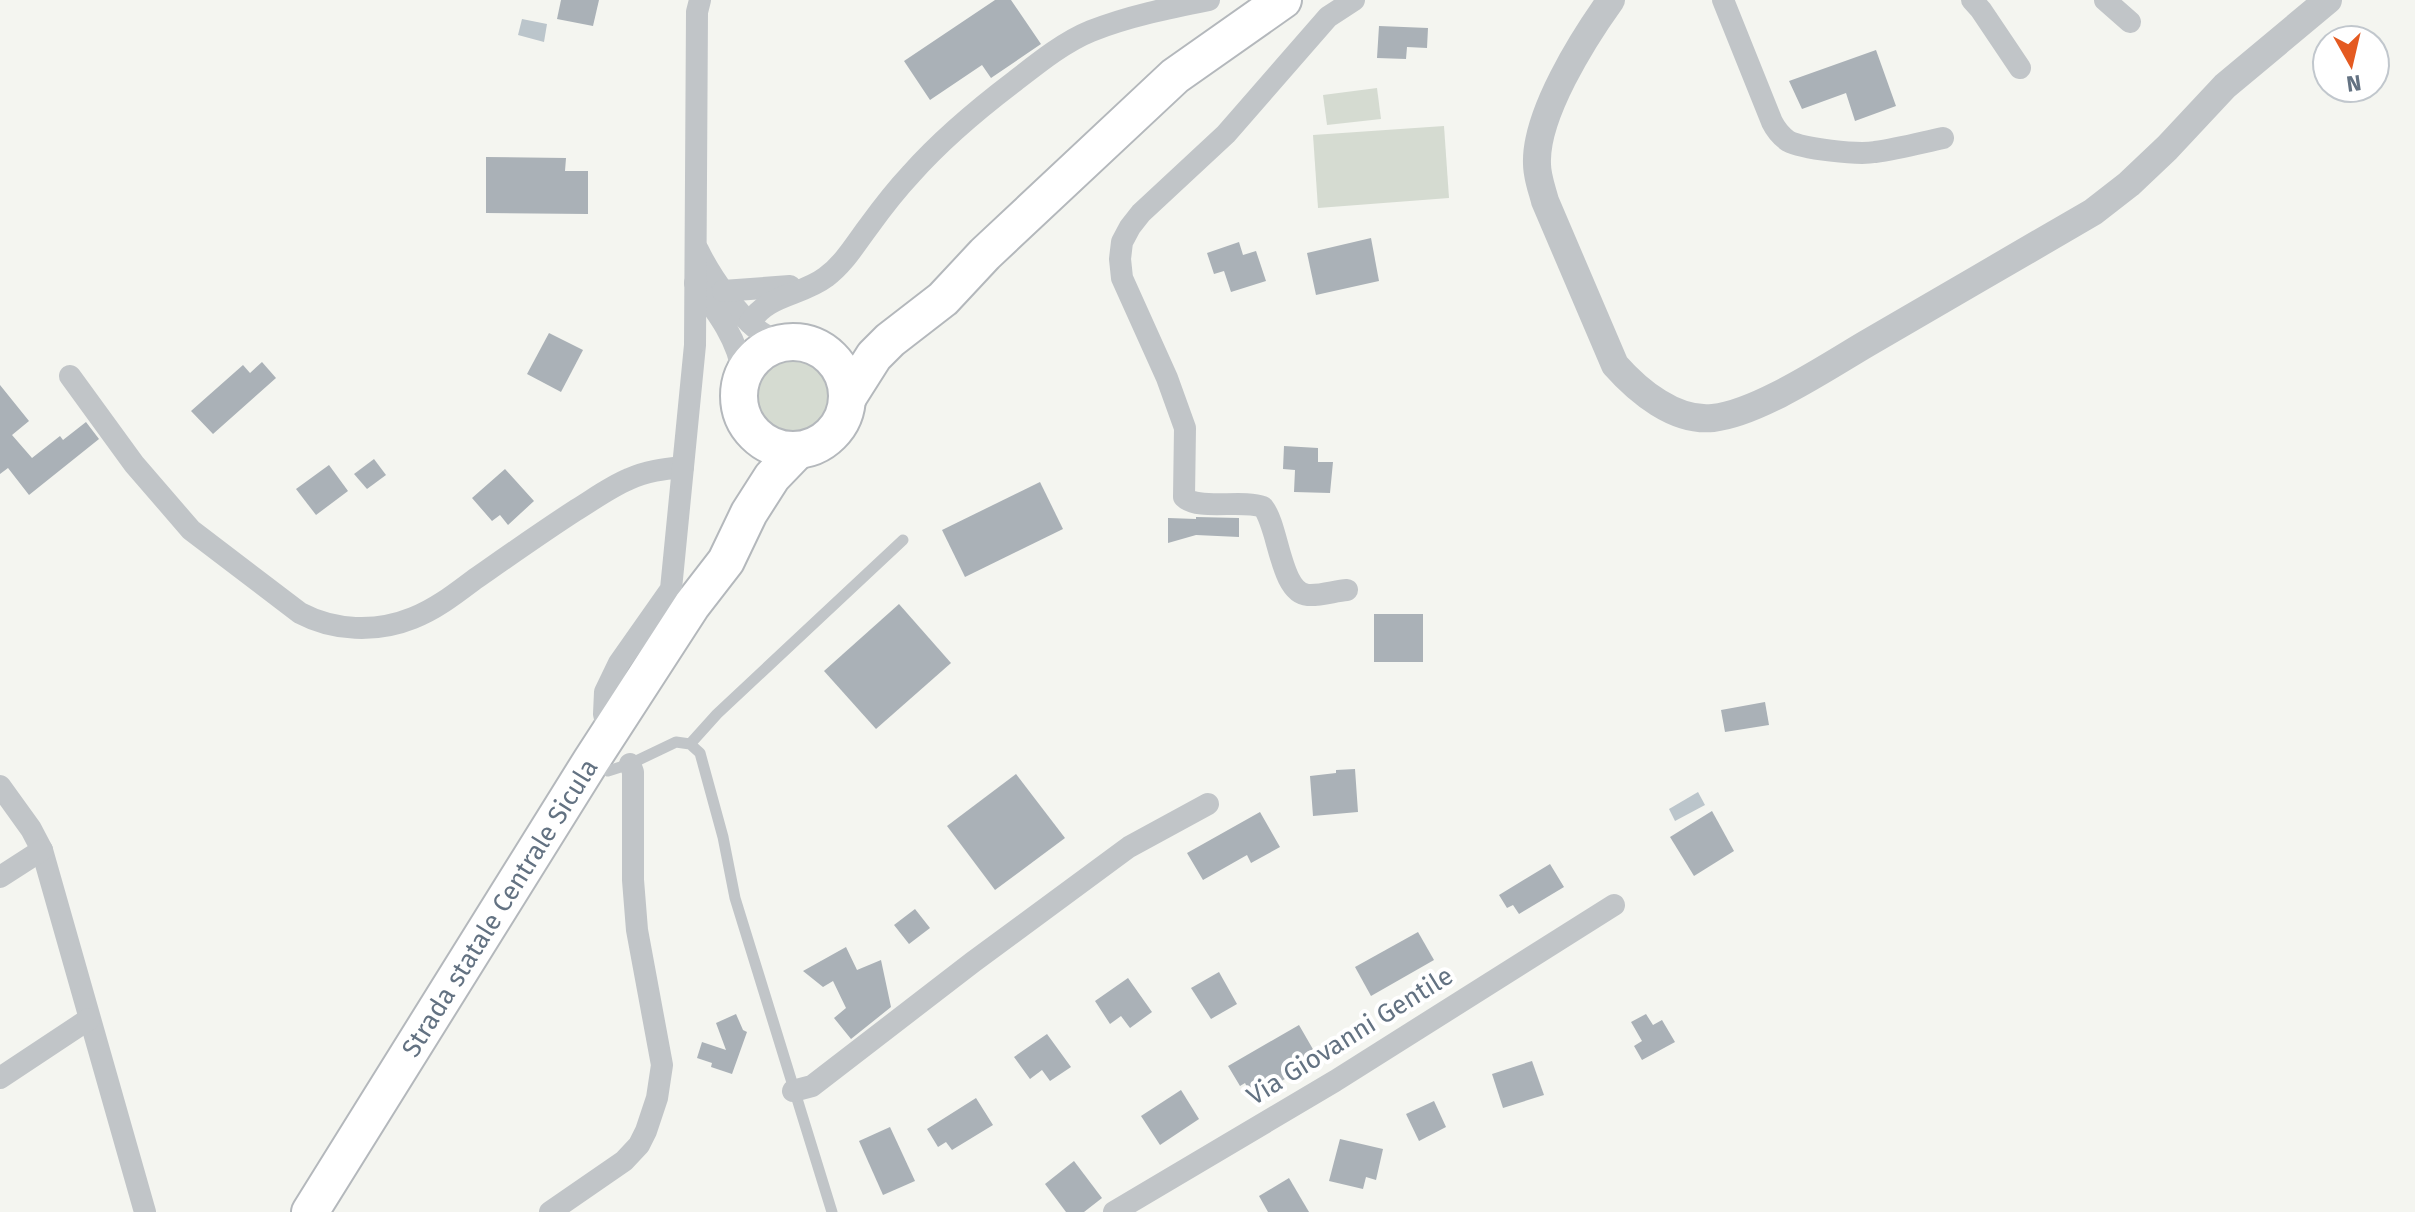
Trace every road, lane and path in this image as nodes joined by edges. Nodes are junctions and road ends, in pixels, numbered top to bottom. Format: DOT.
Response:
graph roads {
  1 [pos="700,0"];
  2 [pos="1209,0"];
  3 [pos="1354,0"];
  4 [pos="1611,0"];
  5 [pos="1723,0"];
  6 [pos="1972,0"];
  7 [pos="2105,0"];
  8 [pos="2328,0"];
  9 [pos="1278,1"];
  10 [pos="2130,22"];
  11 [pos="2020,68"];
  12 [pos="1943,138"];
  13 [pos="696,245"];
  14 [pos="985,254"];
  15 [pos="827,277"];
  16 [pos="695,283"];
  17 [pos="723,291"];
  18 [pos="750,323"];
  19 [pos="802,345"];
  20 [pos="743,375"];
  21 [pos="70,376"];
  22 [pos="848,397"];
  23 [pos="746,423"];
  24 [pos="798,450"];
  25 [pos="683,467"];
  26 [pos="903,540"];
  27 [pos="1347,590"];
  28 [pos="692,605"];
  29 [pos="690,744"];
  30 [pos="600,748"];
  31 [pos="630,764"];
  32 [pos="0,786"];
  33 [pos="1208,804"];
  34 [pos="42,850"];
  35 [pos="0,877"];
  36 [pos="1614,905"];
  37 [pos="89,1019"];
  38 [pos="0,1078"];
  39 [pos="793,1091"];
  40 [pos="145,1212"];
  41 [pos="310,1212"];
  42 [pos="550,1212"];
  43 [pos="832,1212"];
  44 [pos="1114,1212"];
  1 -- 13 [label="street"];
  2 -- 15 [label="street"];
  3 -- 27 [label="street"];
  4 -- 8 [label="street"];
  5 -- 12 [label="street"];
  6 -- 11 [label="street"];
  7 -- 10 [label="street"];
  9 -- 14 [label="main road"];
  13 -- 16 [label="street"];
  13 -- 17 [label="street"];
  14 -- 19 [label="main road"];
  14 -- 22 [label="main road"];
  15 -- 17 [label="street"];
  15 -- 18 [label="street"];
  16 -- 20 [label="street"];
  16 -- 25 [label="street"];
  17 -- 18 [label="street"];
  18 -- 19 [label="street"];
  19 -- 20 [label="main road"];
  19 -- 22 [label="main road"];
  20 -- 23 [label="main road"];
  21 -- 25 [label="street"];
  22 -- 24 [label="main road"];
  23 -- 24 [label="main road"];
  23 -- 28 [label="main road, Strada statale Centrale Sicula"];
  24 -- 28 [label="main road, Strada statale Centrale Sicula"];
  25 -- 30 [label="street"];
  26 -- 29 [label="lane"];
  28 -- 30 [label="main road, Strada statale Centrale Sicula"];
  29 -- 31 [label="lane"];
  29 -- 39 [label="lane"];
  30 -- 31 [label="lane"];
  30 -- 41 [label="main road, Strada statale Centrale Sicula"];
  31 -- 42 [label="street"];
  32 -- 34 [label="street"];
  33 -- 39 [label="street"];
  34 -- 35 [label="street"];
  34 -- 37 [label="street"];
  36 -- 44 [label="street, Via Giovanni Gentile"];
  37 -- 38 [label="street"];
  37 -- 40 [label="street"];
  39 -- 43 [label="lane"];
}
